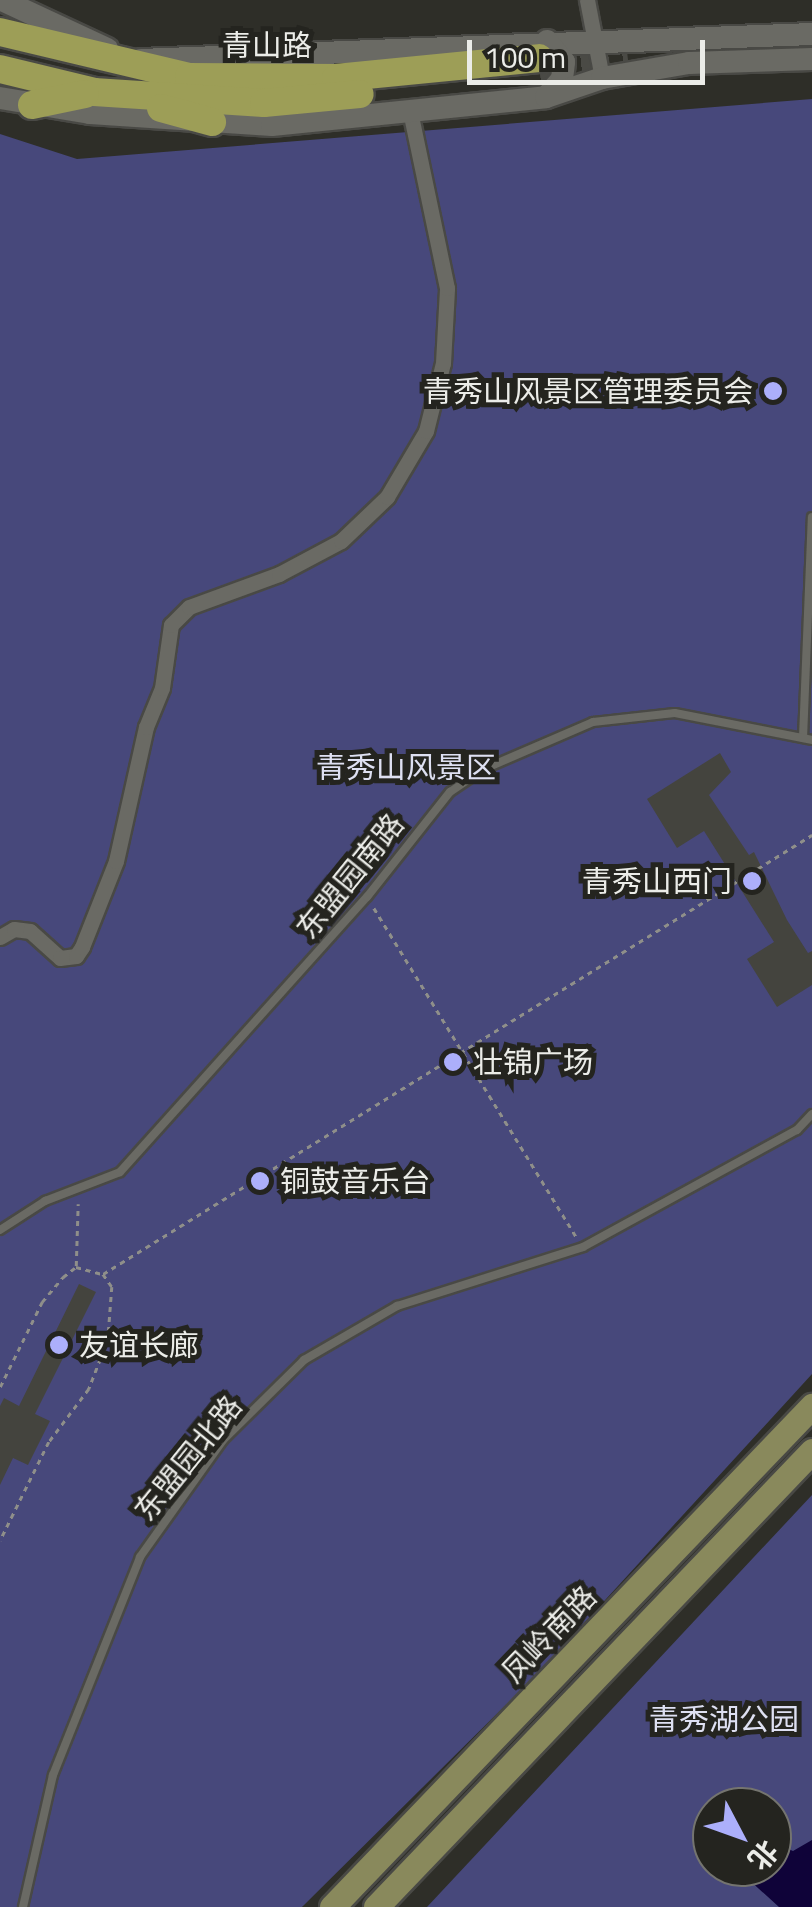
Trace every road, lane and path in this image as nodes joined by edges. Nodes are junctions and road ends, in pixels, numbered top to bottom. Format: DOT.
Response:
graph roads {
  1 [pos="2,0"];
  2 [pos="587,0"];
  3 [pos="0,32"];
  4 [pos="812,34"];
  5 [pos="594,38"];
  6 [pos="812,59"];
  7 [pos="129,60"];
  8 [pos="543,68"];
  9 [pos="0,69"];
  10 [pos="602,78"];
  11 [pos="94,92"];
  12 [pos="0,98"];
  13 [pos="32,105"];
  14 [pos="411,116"];
  15 [pos="212,122"];
  16 [pos="812,517"];
  17 [pos="807,738"];
  18 [pos="812,835"];
  19 [pos="367,896"];
  20 [pos="0,937"];
  21 [pos="462,1052"];
  22 [pos="812,1114"];
  23 [pos="78,1193"];
  24 [pos="0,1230"];
  25 [pos="583,1247"];
  26 [pos="76,1267"];
  27 [pos="103,1274"];
  28 [pos="0,1386"];
  29 [pos="812,1406"];
  30 [pos="812,1451"];
  31 [pos="0,1541"];
  32 [pos="23,1907"];
  33 [pos="332,1907"];
  34 [pos="376,1907"];
  1 -- 7 [label="street"];
  2 -- 5 [label="street"];
  3 -- 7 [label="highway, 青山路"];
  4 -- 5 [label="street"];
  5 -- 8 [label="street"];
  5 -- 10 [label="street"];
  6 -- 10 [label="street"];
  7 -- 8 [label="highway, 青山路"];
  8 -- 10 [label="street"];
  8 -- 11 [label="highway, 青山路"];
  8 -- 14 [label="street"];
  9 -- 11 [label="highway, 青山路"];
  11 -- 13 [label="highway"];
  11 -- 15 [label="highway"];
  12 -- 13 [label="street"];
  13 -- 15 [label="street"];
  14 -- 15 [label="street"];
  14 -- 20 [label="street"];
  16 -- 17 [label="lane"];
  17 -- 19 [label="lane, 东盟园南路"];
  18 -- 21 [label="path"];
  19 -- 21 [label="path"];
  19 -- 23 [label="lane, 东盟园南路"];
  21 -- 25 [label="path"];
  21 -- 27 [label="path"];
  22 -- 25 [label="lane, 东盟园北路"];
  23 -- 24 [label="lane, 东盟园南路"];
  23 -- 26 [label="path"];
  25 -- 32 [label="lane, 东盟园北路"];
  26 -- 27 [label="path"];
  26 -- 28 [label="path"];
  27 -- 31 [label="path"];
  29 -- 33 [label="main road, 凤岭南路"];
  30 -- 34 [label="main road"];
}
